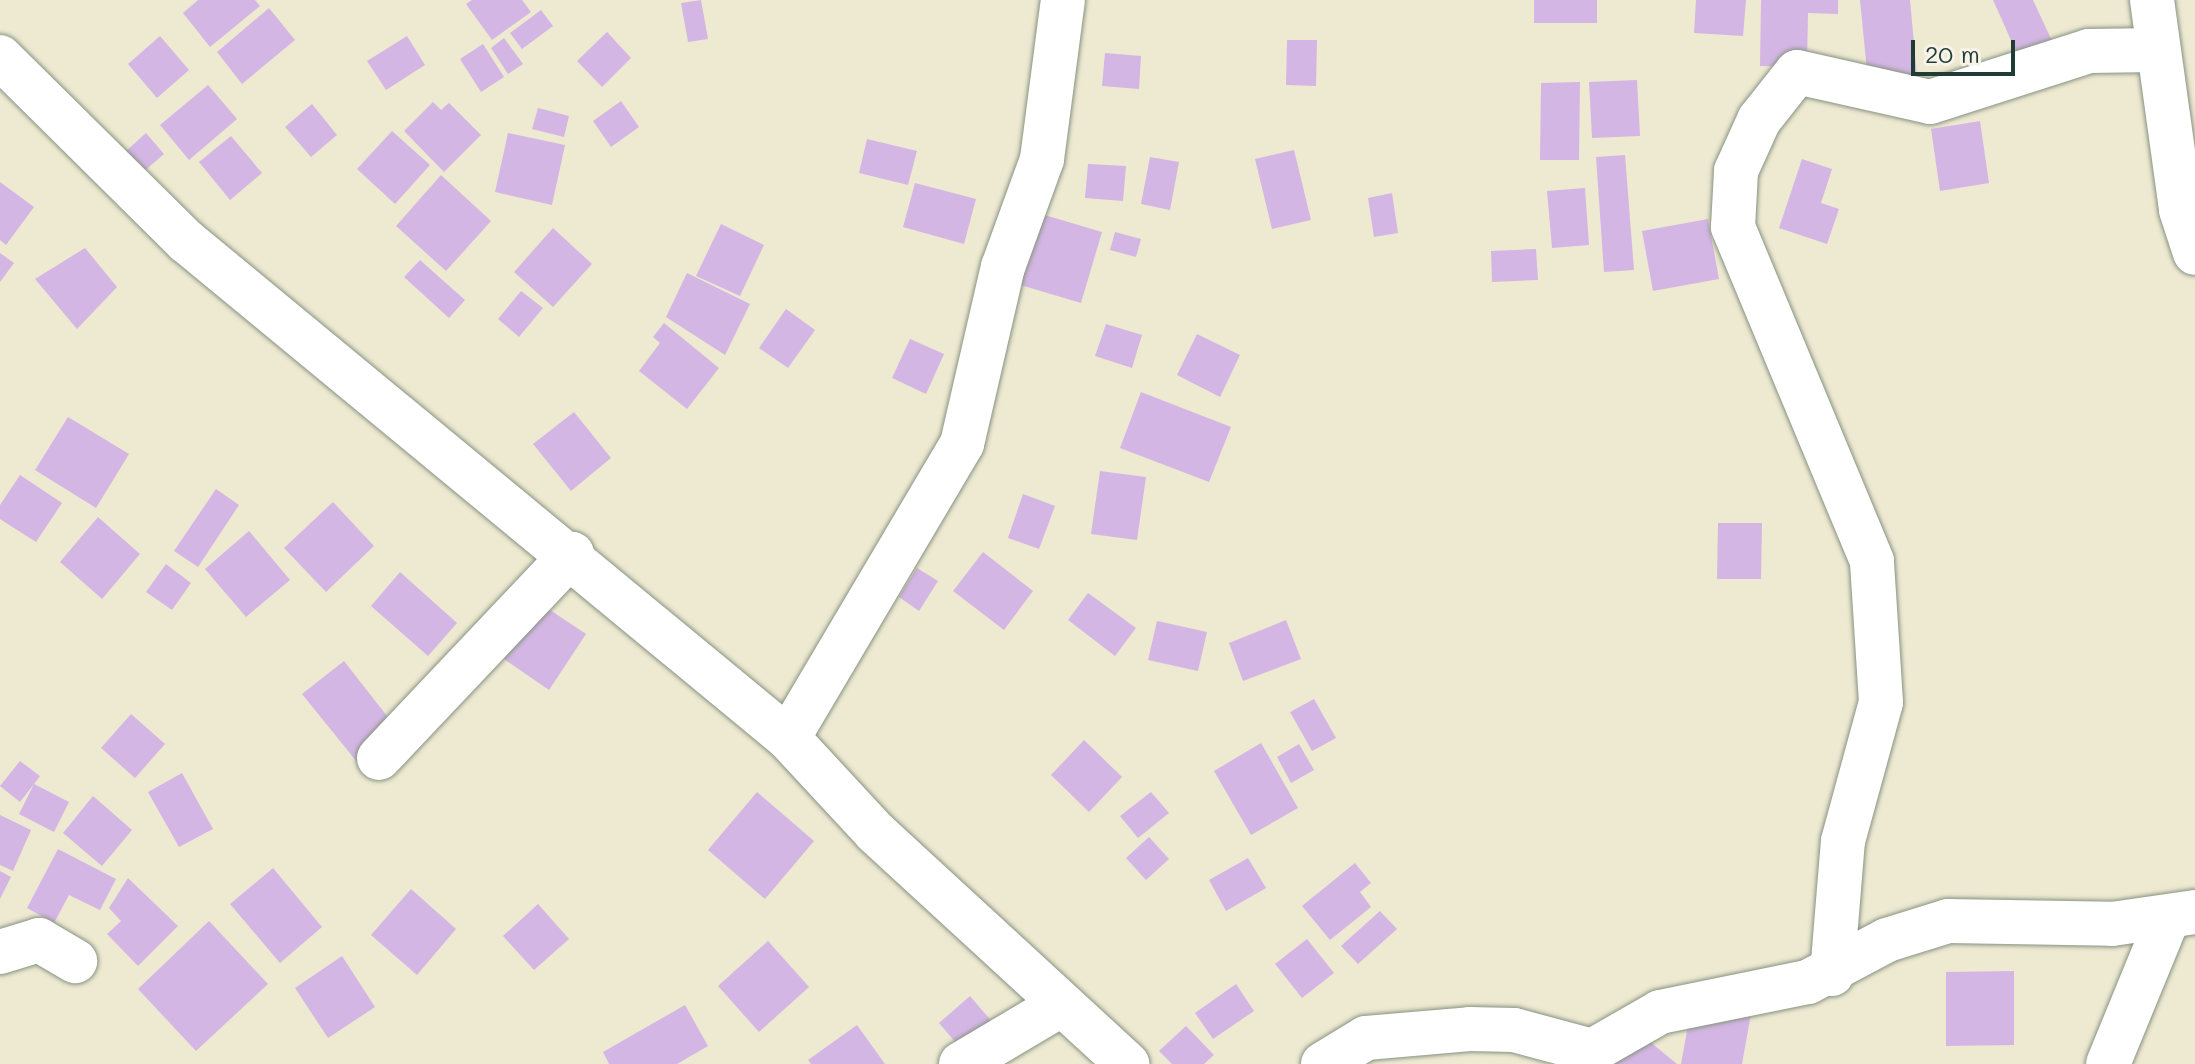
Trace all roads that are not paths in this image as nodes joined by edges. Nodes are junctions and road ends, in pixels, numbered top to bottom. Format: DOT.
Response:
graph roads {
  1 [pos="1063,0"];
  2 [pos="2152,0"];
  3 [pos="2158,50"];
  4 [pos="0,57"];
  5 [pos="2195,253"];
  6 [pos="572,554"];
  7 [pos="788,738"];
  8 [pos="379,758"];
  9 [pos="2181,916"];
  10 [pos="0,952"];
  11 [pos="75,961"];
  12 [pos="1832,974"];
  13 [pos="1062,1004"];
  14 [pos="961,1064"];
  15 [pos="1127,1064"];
  16 [pos="1323,1064"];
  17 [pos="2108,1064"];
  1 -- 7 [label="street"];
  2 -- 3 [label="street"];
  3 -- 5 [label="street"];
  3 -- 12 [label="street"];
  4 -- 6 [label="street"];
  6 -- 7 [label="street"];
  6 -- 8 [label="street"];
  7 -- 13 [label="street"];
  9 -- 12 [label="street"];
  9 -- 17 [label="street"];
  10 -- 11 [label="street"];
  12 -- 16 [label="street"];
  13 -- 14 [label="street"];
  13 -- 15 [label="street"];
}
